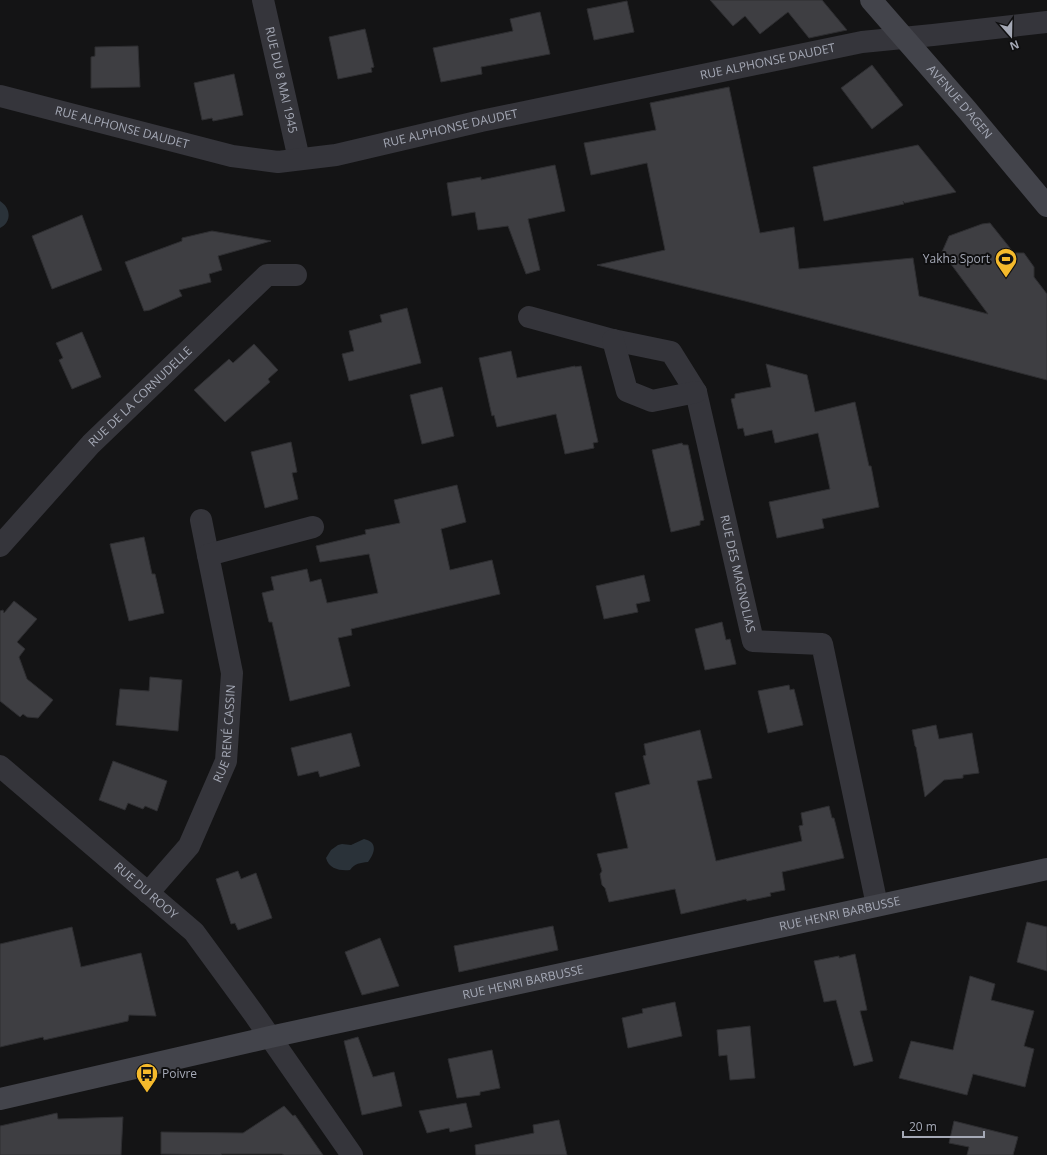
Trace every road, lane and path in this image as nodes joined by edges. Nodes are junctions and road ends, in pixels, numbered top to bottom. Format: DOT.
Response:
graph roads {
  1 [pos="263,0"];
  2 [pos="871,0"];
  3 [pos="1047,22"];
  4 [pos="903,38"];
  5 [pos="0,96"];
  6 [pos="299,159"];
  7 [pos="1047,206"];
  8 [pos="296,275"];
  9 [pos="529,317"];
  10 [pos="613,340"];
  11 [pos="696,392"];
  12 [pos="201,520"];
  13 [pos="313,527"];
  14 [pos="0,546"];
  15 [pos="208,555"];
  16 [pos="0,766"];
  17 [pos="1047,869"];
  18 [pos="148,893"];
  19 [pos="877,905"];
  20 [pos="270,1037"];
  21 [pos="0,1099"];
  22 [pos="352,1155"];
  1 -- 6 [label="street, RUE DU 8 MAI 1945"];
  2 -- 4 [label="main road, AVENUE D'AGEN"];
  3 -- 4 [label="street, RUE ALPHONSE DAUDET"];
  4 -- 6 [label="street, RUE ALPHONSE DAUDET"];
  4 -- 7 [label="main road, AVENUE D'AGEN"];
  5 -- 6 [label="street, RUE ALPHONSE DAUDET"];
  8 -- 14 [label="street, RUE DE LA CORNUDELLE"];
  9 -- 10 [label="street, RUE DES MAGNOLIAS"];
  10 -- 11 [label="street, RUE DES MAGNOLIAS"];
  10 -- 11 [label="street"];
  11 -- 19 [label="street, RUE DES MAGNOLIAS"];
  12 -- 15 [label="street, RUE RENÉ CASSIN"];
  13 -- 15 [label="street"];
  15 -- 18 [label="street, RUE RENÉ CASSIN"];
  16 -- 18 [label="street, RUE DU ROOY"];
  17 -- 19 [label="main road, RUE HENRI BARBUSSE"];
  18 -- 20 [label="street, RUE DU ROOY"];
  19 -- 20 [label="main road, RUE HENRI BARBUSSE"];
  20 -- 21 [label="main road, RUE HENRI BARBUSSE"];
  20 -- 22 [label="street, RUE DU ROOY"];
}
